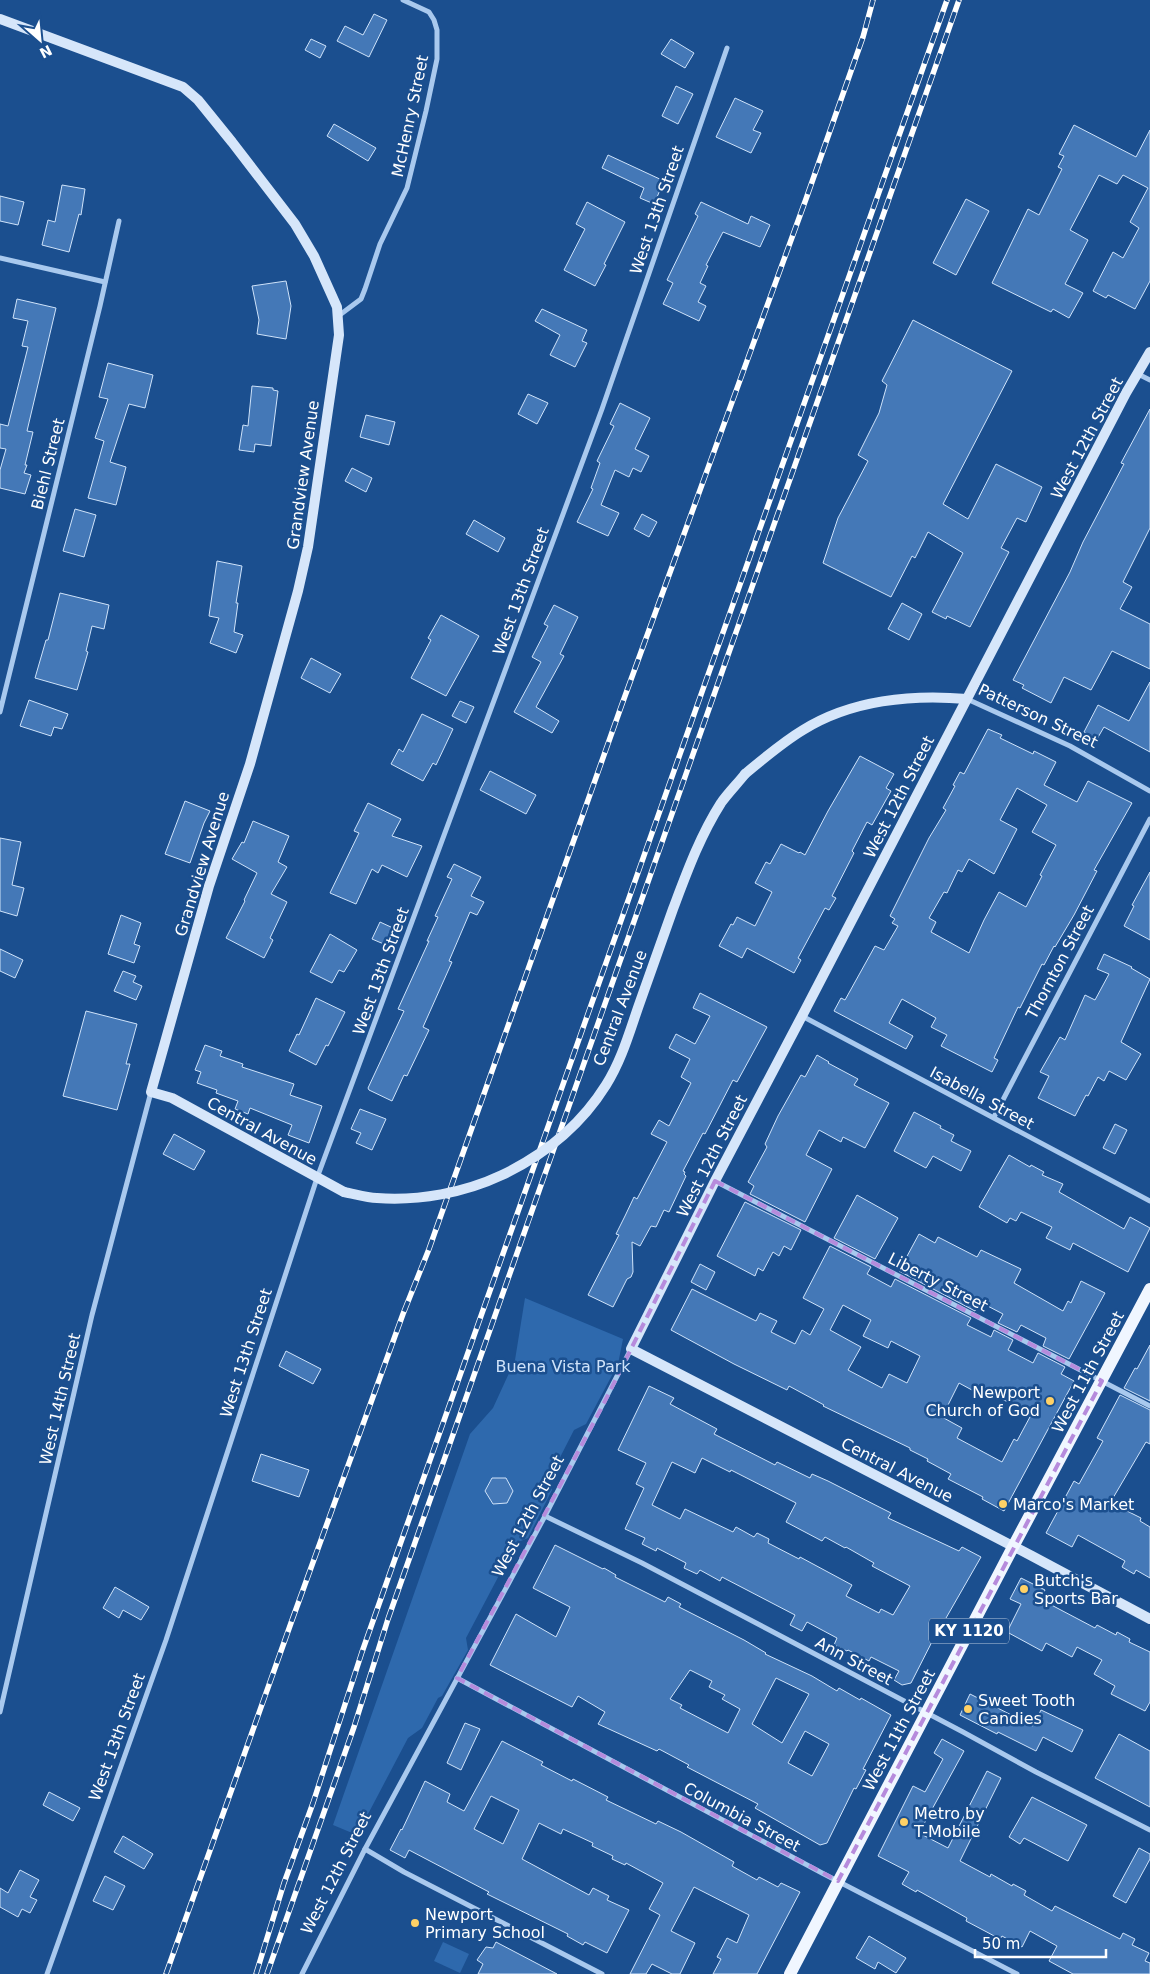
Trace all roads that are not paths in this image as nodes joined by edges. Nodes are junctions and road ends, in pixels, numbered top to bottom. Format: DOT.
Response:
graph roads {
  1 [pos="403,0"];
  2 [pos="0,19"];
  3 [pos="727,48"];
  4 [pos="119,221"];
  5 [pos="0,258"];
  6 [pos="105,282"];
  7 [pos="337,317"];
  8 [pos="1150,352"];
  9 [pos="1138,374"];
  10 [pos="1150,380"];
  11 [pos="967,699"];
  12 [pos="0,712"];
  13 [pos="746,774"];
  14 [pos="1150,790"];
  15 [pos="1150,819"];
  16 [pos="802,1016"];
  17 [pos="151,1092"];
  18 [pos="994,1117"];
  19 [pos="317,1178"];
  20 [pos="715,1181"];
  21 [pos="1150,1201"];
  22 [pos="1150,1289"];
  23 [pos="630,1349"];
  24 [pos="1102,1381"];
  25 [pos="1150,1406"];
  26 [pos="545,1516"];
  27 [pos="1013,1547"];
  28 [pos="1150,1619"];
  29 [pos="457,1678"];
  30 [pos="0,1712"];
  31 [pos="926,1713"];
  32 [pos="1150,1830"];
  33 [pos="365,1848"];
  34 [pos="838,1881"];
  35 [pos="47,1974"];
  36 [pos="302,1974"];
  37 [pos="602,1974"];
  38 [pos="790,1974"];
  39 [pos="1018,1974"];
  1 -- 7 [label="street, McHenry Street"];
  2 -- 7 [label="street, Grandview Avenue"];
  3 -- 19 [label="street, West 13th Street"];
  4 -- 6 [label="street, Biehl Street"];
  5 -- 6 [label="street"];
  6 -- 12 [label="street, Biehl Street"];
  7 -- 17 [label="street, Grandview Avenue"];
  8 -- 9 [label="street, West 12th Street"];
  9 -- 10 [label="street"];
  9 -- 11 [label="street, West 12th Street"];
  11 -- 13 [label="street, Patterson Street"];
  11 -- 14 [label="street, Patterson Street"];
  11 -- 16 [label="street, West 12th Street"];
  13 -- 19 [label="street, Central Avenue, bridge"];
  15 -- 18 [label="street, Thornton Street"];
  16 -- 18 [label="street, Isabella Street"];
  16 -- 20 [label="street, West 12th Street"];
  17 -- 19 [label="street, Central Avenue"];
  17 -- 30 [label="street, West 14th Street"];
  18 -- 21 [label="street, Isabella Street"];
  19 -- 35 [label="street, West 13th Street"];
  20 -- 23 [label="street, West 12th Street"];
  20 -- 24 [label="street, Liberty Street"];
  22 -- 24 [label="main road, West 11th Street / KY 1120"];
  23 -- 26 [label="street, West 12th Street"];
  23 -- 27 [label="street, Central Avenue"];
  24 -- 25 [label="street, Liberty Street"];
  24 -- 27 [label="main road, West 11th Street / KY 1120"];
  26 -- 29 [label="street, West 12th Street"];
  26 -- 31 [label="street, Ann Street"];
  27 -- 28 [label="street, Central Avenue"];
  27 -- 31 [label="main road, West 11th Street / KY 1120"];
  29 -- 33 [label="street, West 12th Street"];
  29 -- 34 [label="street, Columbia Street"];
  31 -- 32 [label="street, Ann Street"];
  31 -- 34 [label="main road, West 11th Street / KY 1120"];
  33 -- 36 [label="street, West 12th Street"];
  33 -- 37 [label="street"];
  34 -- 38 [label="main road, West 11th Street / KY 1120"];
  34 -- 39 [label="street, Columbia Street"];
}
